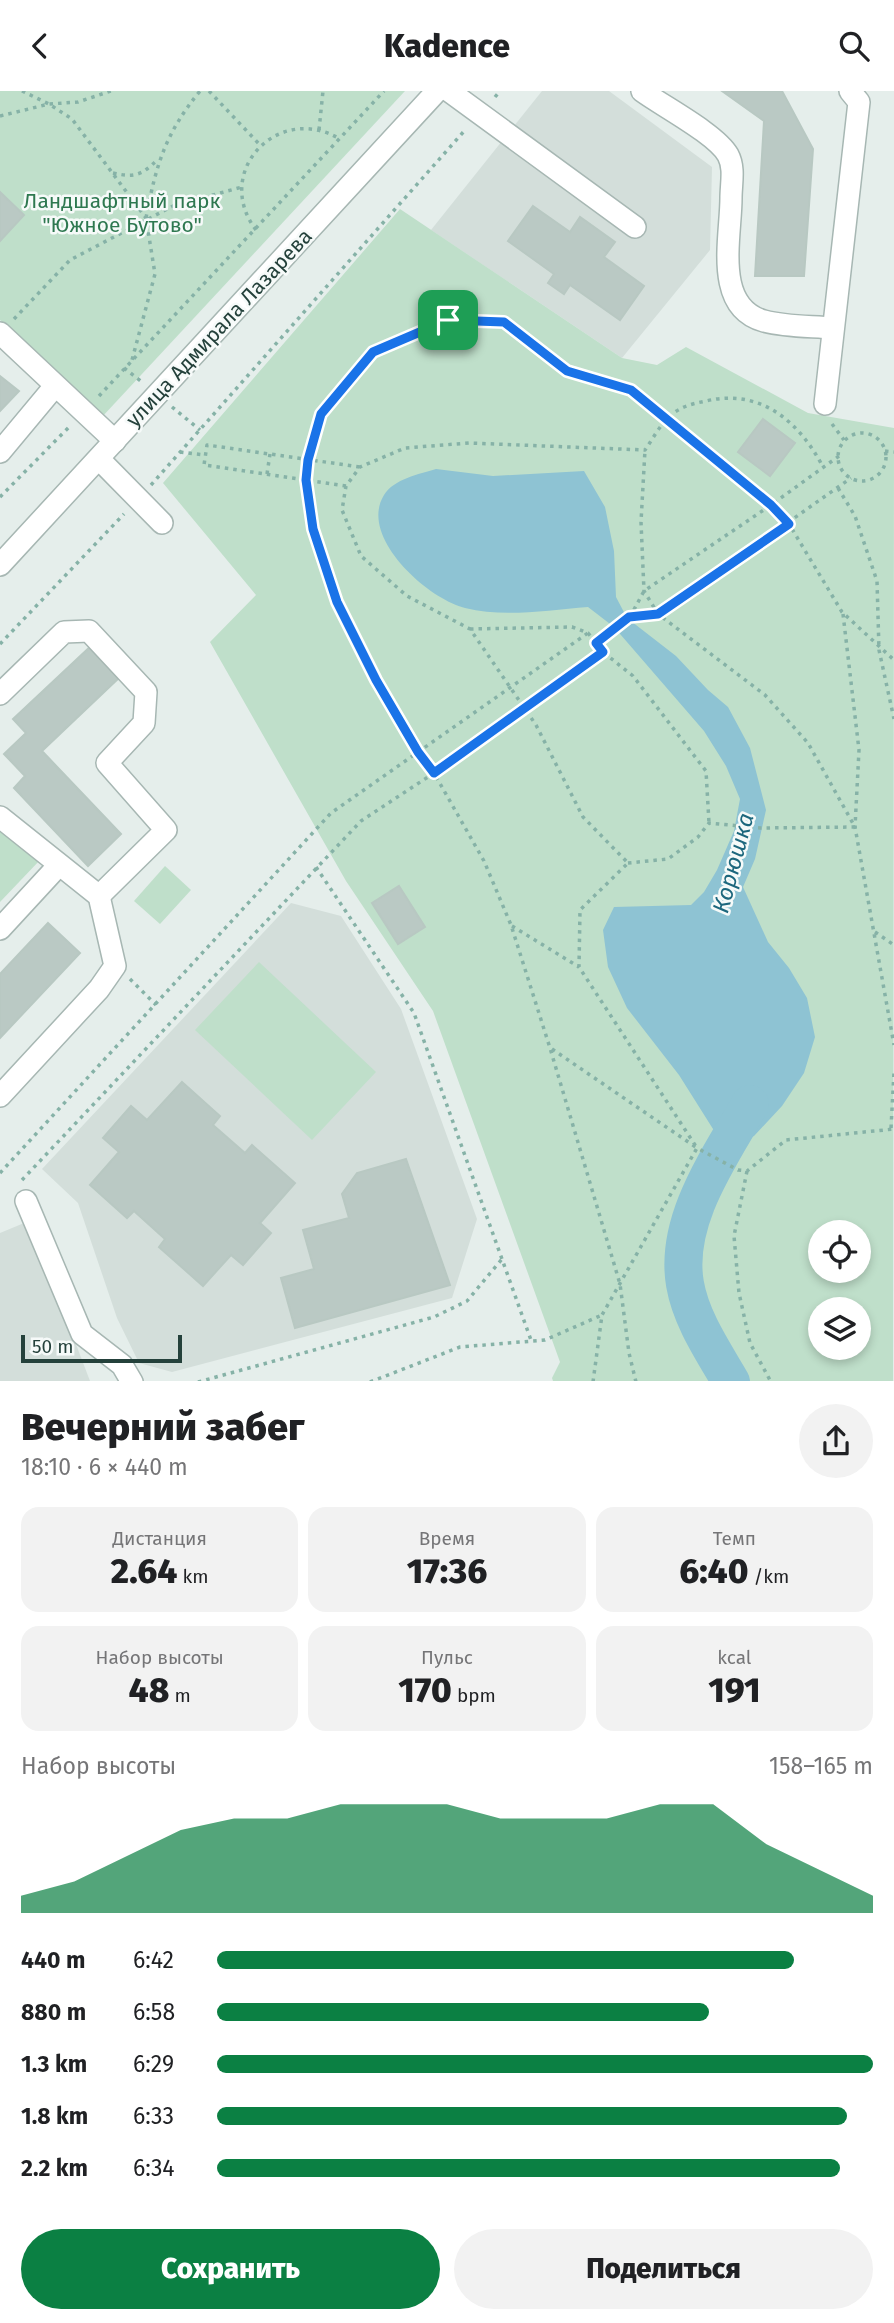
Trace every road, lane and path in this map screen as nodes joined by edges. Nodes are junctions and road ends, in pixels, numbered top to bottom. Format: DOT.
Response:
graph roads {
  1 [pos="22,91"];
  2 [pos="111,91"];
  3 [pos="200,91"];
  4 [pos="209,91"];
  5 [pos="323,91"];
  6 [pos="384,91"];
  7 [pos="438,91"];
  8 [pos="449,91"];
  9 [pos="500,91"];
  10 [pos="642,91"];
  11 [pos="850,91"];
  12 [pos="49,104"];
  13 [pos="480,114"];
  14 [pos="0,116"];
  15 [pos="319,130"];
  16 [pos="340,139"];
  17 [pos="261,146"];
  18 [pos="159,157"];
  19 [pos="111,173"];
  20 [pos="242,187"];
  21 [pos="146,218"];
  22 [pos="635,227"];
  23 [pos="256,230"];
  24 [pos="833,328"];
  25 [pos="4,329"];
  26 [pos="132,360"];
  27 [pos="55,386"];
  28 [pos="83,412"];
  29 [pos="828,414"];
  30 [pos="667,419"];
  31 [pos="115,441"];
  32 [pos="845,441"];
  33 [pos="645,450"];
  34 [pos="886,451"];
  35 [pos="0,452"];
  36 [pos="180,452"];
  37 [pos="894,452"];
  38 [pos="270,454"];
  39 [pos="205,456"];
  40 [pos="839,456"];
  41 [pos="99,459"];
  42 [pos="308,460"];
  43 [pos="360,467"];
  44 [pos="823,467"];
  45 [pos="267,474"];
  46 [pos="851,478"];
  47 [pos="306,480"];
  48 [pos="346,486"];
  49 [pos="838,488"];
  50 [pos="0,497"];
  51 [pos="138,499"];
  52 [pos="771,505"];
  53 [pos="162,523"];
  54 [pos="789,524"];
  55 [pos="0,565"];
  56 [pos="644,591"];
  57 [pos="842,612"];
  58 [pos="658,614"];
  59 [pos="629,617"];
  60 [pos="470,629"];
  61 [pos="588,633"];
  62 [pos="596,643"];
  63 [pos="0,644"];
  64 [pos="880,647"];
  65 [pos="603,652"];
  66 [pos="894,660"];
  67 [pos="510,688"];
  68 [pos="0,694"];
  69 [pos="524,709"];
  70 [pos="894,719"];
  71 [pos="418,752"];
  72 [pos="434,773"];
  73 [pos="0,817"];
  74 [pos="709,823"];
  75 [pos="855,827"];
  76 [pos="628,863"];
  77 [pos="60,865"];
  78 [pos="316,867"];
  79 [pos="99,896"];
  80 [pos="511,925"];
  81 [pos="0,929"];
  82 [pos="874,931"];
  83 [pos="894,946"];
  84 [pos="115,966"];
  85 [pos="579,967"];
  86 [pos="156,1005"];
  87 [pos="894,1045"];
  88 [pos="551,1048"];
  89 [pos="894,1072"];
  90 [pos="0,1096"];
  91 [pos="893,1128"];
  92 [pos="697,1148"];
  93 [pos="1,1169"];
  94 [pos="747,1171"];
  95 [pos="22,1192"];
  96 [pos="502,1259"];
  97 [pos="620,1284"];
  98 [pos="602,1315"];
  99 [pos="532,1343"];
  100 [pos="132,1381"];
  101 [pos="198,1381"];
  102 [pos="370,1381"];
  103 [pos="593,1381"];
  104 [pos="636,1381"];
  105 [pos="771,1381"];
  1 -- 12 [label="path"];
  2 -- 12 [label="path"];
  3 -- 18 [label="path"];
  4 -- 17 [label="path"];
  5 -- 15 [label="path"];
  6 -- 16 [label="path"];
  7 -- 31 [label="street, улица Адмирала Лазарева"];
  8 -- 13 [label="street"];
  9 -- 13 [label="path"];
  10 -- 24 [label="street"];
  11 -- 24 [label="street"];
  12 -- 14 [label="path"];
  12 -- 19 [label="path"];
  13 -- 22 [label="street"];
  13 -- 36 [label="path"];
  15 -- 16 [label="path"];
  15 -- 17 [label="path"];
  16 -- 23 [label="path"];
  17 -- 20 [label="path"];
  18 -- 19 [label="path"];
  18 -- 21 [label="path"];
  19 -- 21 [label="path"];
  20 -- 21 [label="path"];
  20 -- 23 [label="path"];
  21 -- 25 [label="path"];
  21 -- 26 [label="path"];
  23 -- 26 [label="path"];
  24 -- 29 [label="street"];
  25 -- 27 [label="street"];
  26 -- 28 [label="path"];
  27 -- 28 [label="street"];
  27 -- 35 [label="street"];
  28 -- 31 [label="street"];
  28 -- 50 [label="path"];
  29 -- 32 [label="path"];
  30 -- 33 [label="path"];
  30 -- 42 [label="path"];
  30 -- 44 [label="path"];
  30 -- 52 [label="path"];
  31 -- 41 [label="street, улица Адмирала Лазарева"];
  32 -- 34 [label="path"];
  32 -- 40 [label="path"];
  33 -- 43 [label="path"];
  33 -- 56 [label="path"];
  34 -- 37 [label="path"];
  34 -- 46 [label="path"];
  36 -- 39 [label="path"];
  36 -- 51 [label="path"];
  38 -- 39 [label="path"];
  38 -- 42 [label="path"];
  38 -- 45 [label="path"];
  39 -- 45 [label="path"];
  40 -- 44 [label="path"];
  40 -- 46 [label="path"];
  41 -- 51 [label="street"];
  41 -- 55 [label="street, улица Адмирала Лазарева"];
  42 -- 43 [label="path"];
  42 -- 47 [label="path"];
  43 -- 48 [label="path"];
  44 -- 52 [label="path"];
  45 -- 47 [label="path"];
  46 -- 49 [label="path"];
  47 -- 48 [label="path"];
  47 -- 71 [label="path"];
  48 -- 60 [label="path"];
  49 -- 54 [label="path"];
  49 -- 64 [label="path"];
  51 -- 53 [label="street"];
  51 -- 63 [label="path"];
  52 -- 54 [label="path"];
  52 -- 56 [label="path"];
  54 -- 57 [label="path"];
  54 -- 58 [label="path"];
  56 -- 58 [label="path"];
  56 -- 59 [label="path"];
  57 -- 64 [label="path"];
  57 -- 75 [label="path"];
  58 -- 59 [label="path"];
  58 -- 75 [label="path"];
  59 -- 62 [label="path"];
  60 -- 61 [label="path"];
  60 -- 67 [label="path"];
  61 -- 62 [label="path"];
  61 -- 67 [label="path"];
  62 -- 65 [label="path"];
  64 -- 66 [label="path"];
  64 -- 70 [label="path"];
  65 -- 69 [label="path"];
  65 -- 74 [label="path"];
  67 -- 69 [label="path"];
  67 -- 71 [label="path"];
  68 -- 79 [label="street"];
  69 -- 72 [label="path"];
  69 -- 76 [label="path"];
  71 -- 72 [label="path"];
  71 -- 86 [label="path"];
  72 -- 78 [label="path"];
  72 -- 80 [label="path"];
  73 -- 77 [label="street"];
  74 -- 75 [label="path"];
  74 -- 76 [label="path"];
  75 -- 82 [label="path"];
  76 -- 85 [label="path"];
  77 -- 79 [label="street"];
  77 -- 81 [label="street"];
  78 -- 95 [label="path"];
  78 -- 96 [label="path"];
  79 -- 84 [label="street"];
  80 -- 85 [label="path"];
  80 -- 88 [label="path"];
  82 -- 83 [label="path"];
  82 -- 87 [label="path"];
  84 -- 86 [label="path"];
  84 -- 90 [label="street"];
  85 -- 92 [label="path"];
  86 -- 93 [label="path"];
  88 -- 92 [label="path"];
  88 -- 97 [label="path"];
  89 -- 91 [label="path"];
  91 -- 94 [label="path"];
  92 -- 94 [label="path"];
  92 -- 97 [label="path"];
  94 -- 105 [label="path"];
  95 -- 100 [label="street"];
  96 -- 99 [label="path"];
  96 -- 101 [label="path"];
  97 -- 98 [label="path"];
  97 -- 104 [label="path"];
  98 -- 99 [label="path"];
  98 -- 103 [label="path"];
  99 -- 102 [label="path"];
}
